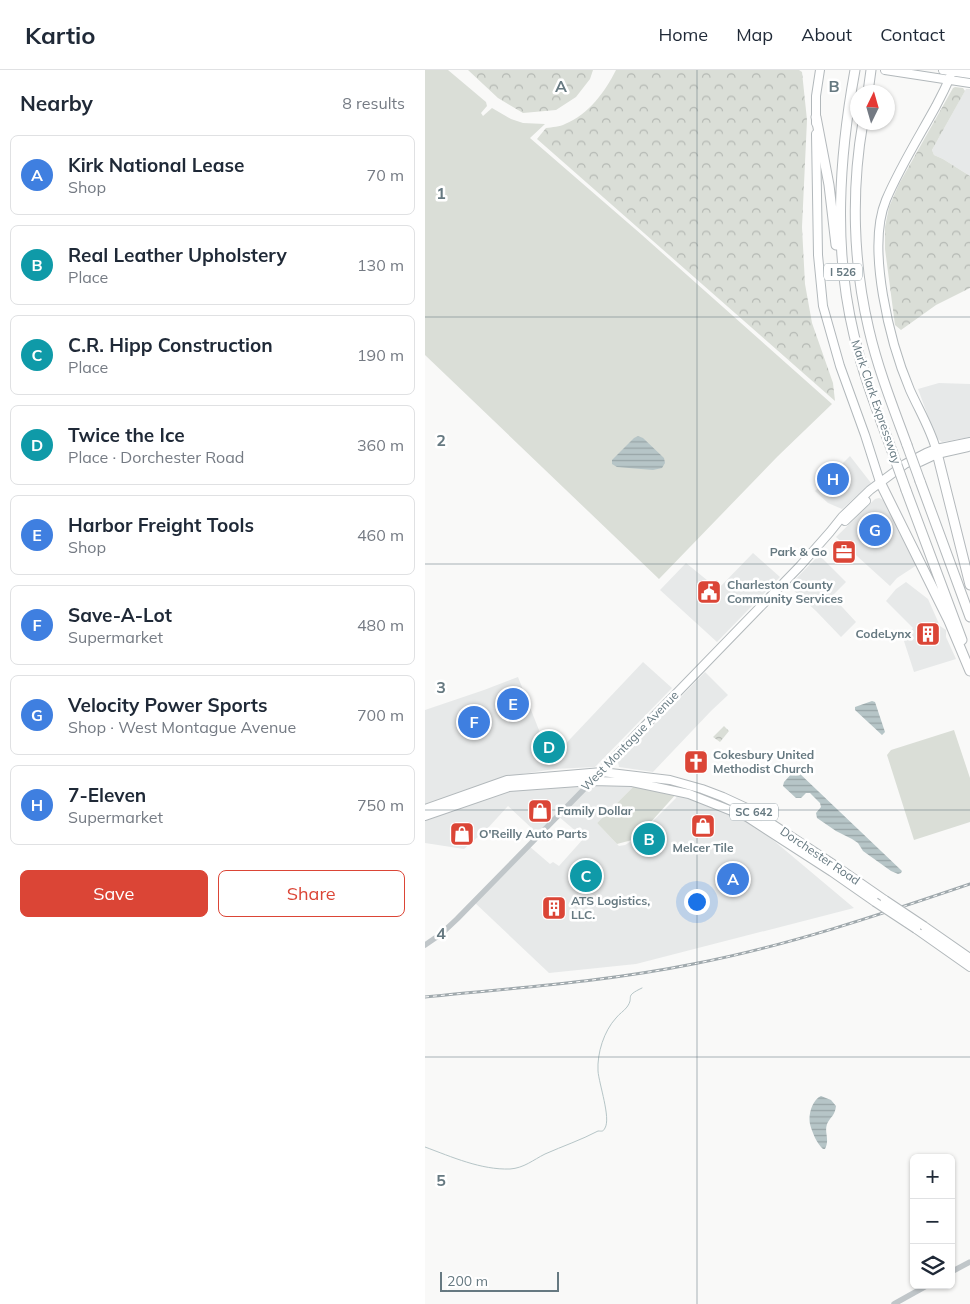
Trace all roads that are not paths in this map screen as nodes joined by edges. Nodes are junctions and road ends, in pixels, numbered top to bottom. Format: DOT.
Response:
graph roads {
  1 [pos="815,70"];
  2 [pos="820,70"];
  3 [pos="855,70"];
  4 [pos="871,70"];
  5 [pos="885,70"];
  6 [pos="949,73"];
  7 [pos="970,74"];
  8 [pos="817,83"];
  9 [pos="970,84"];
  10 [pos="869,85"];
  11 [pos="816,117"];
  12 [pos="862,130"];
  13 [pos="856,342"];
  14 [pos="970,442"];
  15 [pos="970,447"];
  16 [pos="937,452"];
  17 [pos="880,485"];
  18 [pos="970,585"];
  19 [pos="970,618"];
  20 [pos="970,664"];
  21 [pos="970,671"];
  22 [pos="602,772"];
  23 [pos="592,781"];
  24 [pos="425,808"];
  25 [pos="425,816"];
  26 [pos="425,944"];
  27 [pos="970,958"];
  28 [pos="970,967"];
  29 [pos="970,1262"];
  30 [pos="955,1270"];
  31 [pos="921,1289"];
  32 [pos="894,1304"];
  1 -- 8 [label="main road"];
  2 -- 8 [label="main road"];
  3 -- 13 [label="highway, Mark Clark Expressway / I 526"];
  4 -- 10 [label="highway"];
  5 -- 6 [label="main road"];
  6 -- 7 [label="main road"];
  6 -- 9 [label="main road"];
  6 -- 16 [label="main road"];
  8 -- 11 [label="main road"];
  11 -- 13 [label="highway"];
  11 -- 17 [label="main road"];
  12 -- 19 [label="highway, Mark Clark Expressway / I 526, bridge"];
  13 -- 20 [label="highway, Mark Clark Expressway / I 526, bridge"];
  14 -- 16 [label="main road, West Montague Avenue"];
  15 -- 16 [label="main road, West Montague Avenue"];
  16 -- 17 [label="main road, West Montague Avenue"];
  16 -- 18 [label="highway"];
  17 -- 21 [label="highway"];
  17 -- 22 [label="main road, West Montague Avenue"];
  22 -- 23 [label="main road, West Montague Avenue"];
  22 -- 24 [label="main road, Dorchester Road / SC 642"];
  22 -- 27 [label="main road, Dorchester Road / SC 642, bridge"];
  23 -- 25 [label="main road, Dorchester Road / SC 642"];
  23 -- 26 [label="street, West Montague Avenue"];
  23 -- 28 [label="main road, Dorchester Road / SC 642, bridge"];
  29 -- 30 [label="street"];
  31 -- 32 [label="street"];
}
